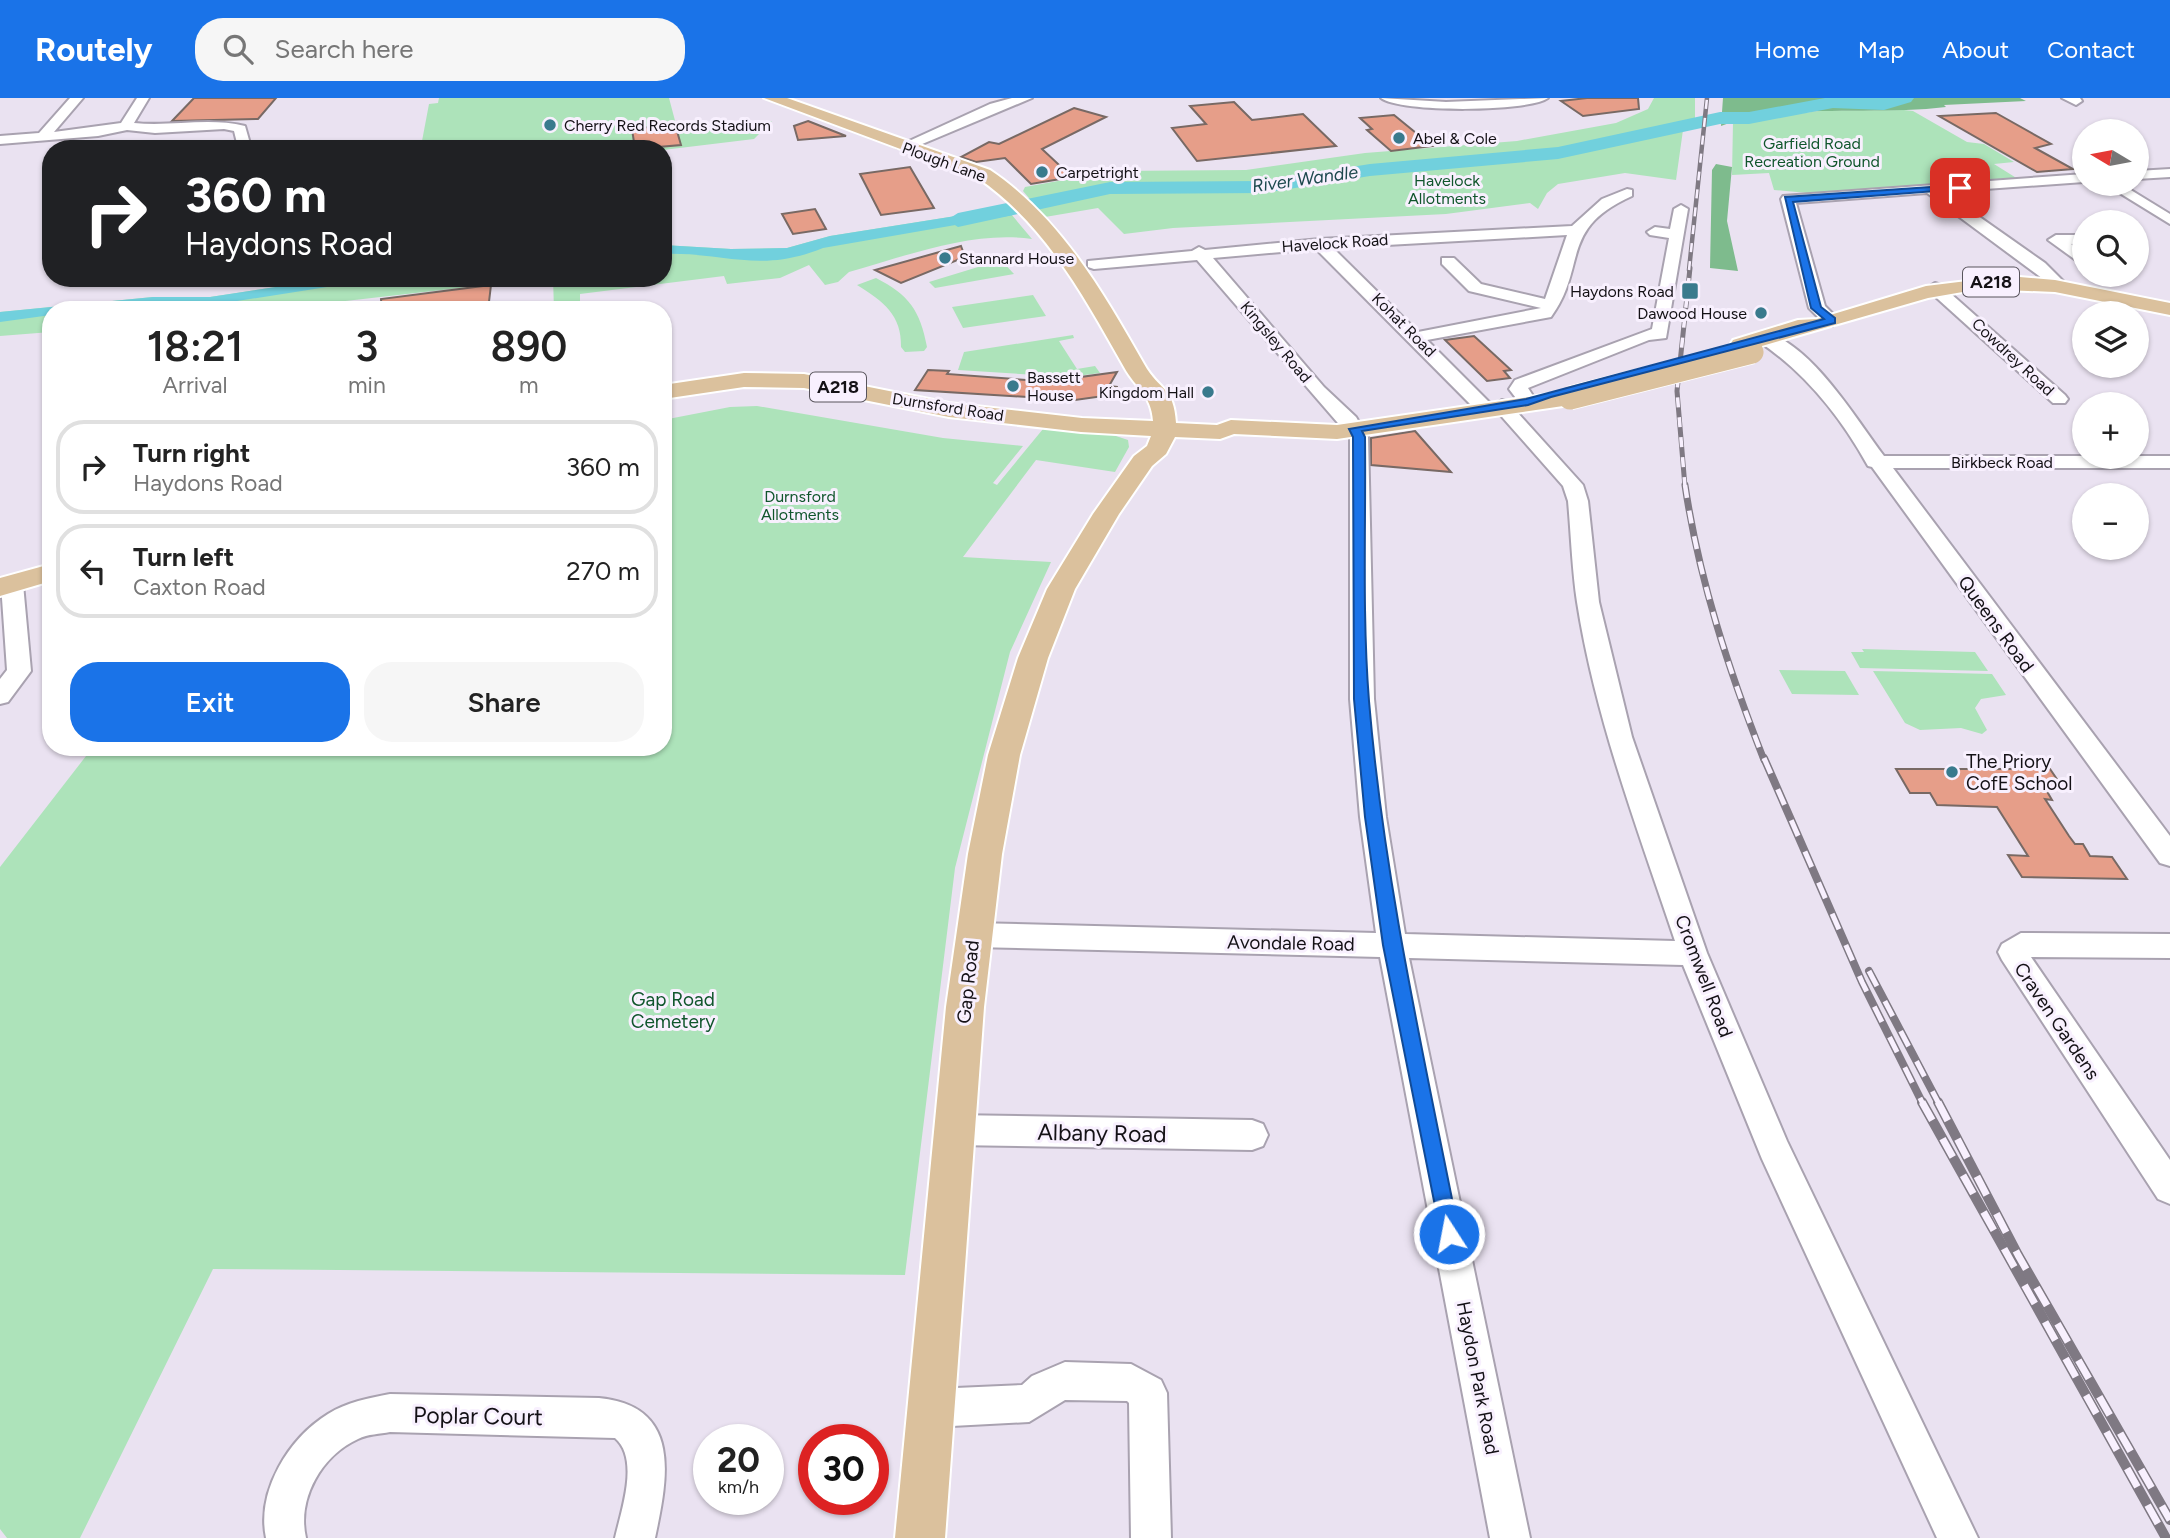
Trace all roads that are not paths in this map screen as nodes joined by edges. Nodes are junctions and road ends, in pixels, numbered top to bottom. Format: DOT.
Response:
graph roads {
  1 [pos="77,98"];
  2 [pos="143,98"];
  3 [pos="772,98"];
  4 [pos="1026,98"];
  5 [pos="1387,98"];
  6 [pos="1542,98"];
  7 [pos="127,126"];
  8 [pos="42,137"];
  9 [pos="0,140"];
  10 [pos="242,140"];
  11 [pos="904,147"];
  12 [pos="2170,173"];
  13 [pos="2149,174"];
  14 [pos="2072,179"];
  15 [pos="1932,190"];
  16 [pos="1627,193"];
  17 [pos="2131,196"];
  18 [pos="1788,199"];
  19 [pos="1681,209"];
  20 [pos="2170,220"];
  21 [pos="1576,230"];
  22 [pos="1655,232"];
  23 [pos="1677,234"];
  24 [pos="2072,239"];
  25 [pos="1320,243"];
  26 [pos="1199,252"];
  27 [pos="2072,253"];
  28 [pos="1448,261"];
  29 [pos="1094,264"];
  30 [pos="2072,264"];
  31 [pos="2039,266"];
  32 [pos="1935,288"];
  33 [pos="2062,288"];
  34 [pos="1551,304"];
  35 [pos="2168,311"];
  36 [pos="1825,323"];
  37 [pos="1417,337"];
  38 [pos="1766,342"];
  39 [pos="672,391"];
  40 [pos="2059,399"];
  41 [pos="1506,406"];
  42 [pos="1355,429"];
  43 [pos="1151,430"];
  44 [pos="1875,462"];
  45 [pos="2166,466"];
  46 [pos="42,575"];
  47 [pos="6,585"];
  48 [pos="0,696"];
  49 [pos="2170,856"];
  50 [pos="973,934"];
  51 [pos="1392,945"];
  52 [pos="2170,946"];
  53 [pos="1693,953"];
  54 [pos="952,1130"];
  55 [pos="1252,1135"];
  56 [pos="2170,1188"];
  57 [pos="1045,1389"];
  58 [pos="933,1408"];
  59 [pos="286,1538"];
  60 [pos="635,1538"];
  61 [pos="920,1538"];
  62 [pos="1151,1538"];
  63 [pos="1510,1538"];
  64 [pos="1958,1538"];
  1 -- 8 [label="street"];
  2 -- 7 [label="street"];
  3 -- 11 [label="main road, Plough Lane"];
  4 -- 11 [label="street"];
  5 -- 6 [label="street"];
  7 -- 8 [label="street"];
  7 -- 10 [label="street"];
  8 -- 9 [label="street"];
  11 -- 43 [label="main road, Plough Lane"];
  12 -- 13 [label="street"];
  14 -- 15 [label="street"];
  15 -- 18 [label="street"];
  15 -- 31 [label="street"];
  16 -- 21 [label="street"];
  17 -- 20 [label="street"];
  18 -- 36 [label="street"];
  19 -- 23 [label="street"];
  21 -- 25 [label="street, Havelock Road"];
  21 -- 34 [label="street"];
  22 -- 23 [label="street"];
  23 -- 41 [label="street"];
  24 -- 27 [label="street"];
  25 -- 26 [label="street, Havelock Road"];
  25 -- 37 [label="street, Kohat Road"];
  26 -- 29 [label="street, Havelock Road"];
  26 -- 42 [label="street, Kingsley Road"];
  28 -- 34 [label="street"];
  30 -- 31 [label="street"];
  31 -- 33 [label="street"];
  32 -- 33 [label="main road, A218"];
  32 -- 36 [label="main road, A218"];
  32 -- 40 [label="street, Cowdrey Road"];
  33 -- 35 [label="main road, A218"];
  34 -- 37 [label="street"];
  36 -- 38 [label="main road, A218"];
  37 -- 41 [label="street, Kohat Road"];
  38 -- 41 [label="main road, A218, bridge"];
  38 -- 44 [label="street, Queens Road"];
  39 -- 43 [label="main road, Durnsford Road / A218"];
  41 -- 42 [label="main road, A218"];
  41 -- 53 [label="street, Cromwell Road"];
  42 -- 43 [label="main road, A218"];
  42 -- 51 [label="street, Haydon Park Road"];
  43 -- 50 [label="main road, Gap Road"];
  44 -- 45 [label="street, Birkbeck Road"];
  44 -- 49 [label="street, Queens Road"];
  46 -- 47 [label="main road"];
  47 -- 48 [label="street"];
  50 -- 51 [label="street, Avondale Road"];
  50 -- 54 [label="main road, Gap Road"];
  51 -- 53 [label="street, Avondale Road"];
  51 -- 63 [label="street, Haydon Park Road"];
  52 -- 56 [label="street, Craven Gardens"];
  53 -- 64 [label="street, Cromwell Road"];
  54 -- 55 [label="street, Albany Road"];
  54 -- 58 [label="main road, Gap Road"];
  57 -- 58 [label="street"];
  57 -- 62 [label="street"];
  58 -- 61 [label="main road, Gap Road"];
  59 -- 60 [label="street, Poplar Court"];
}
